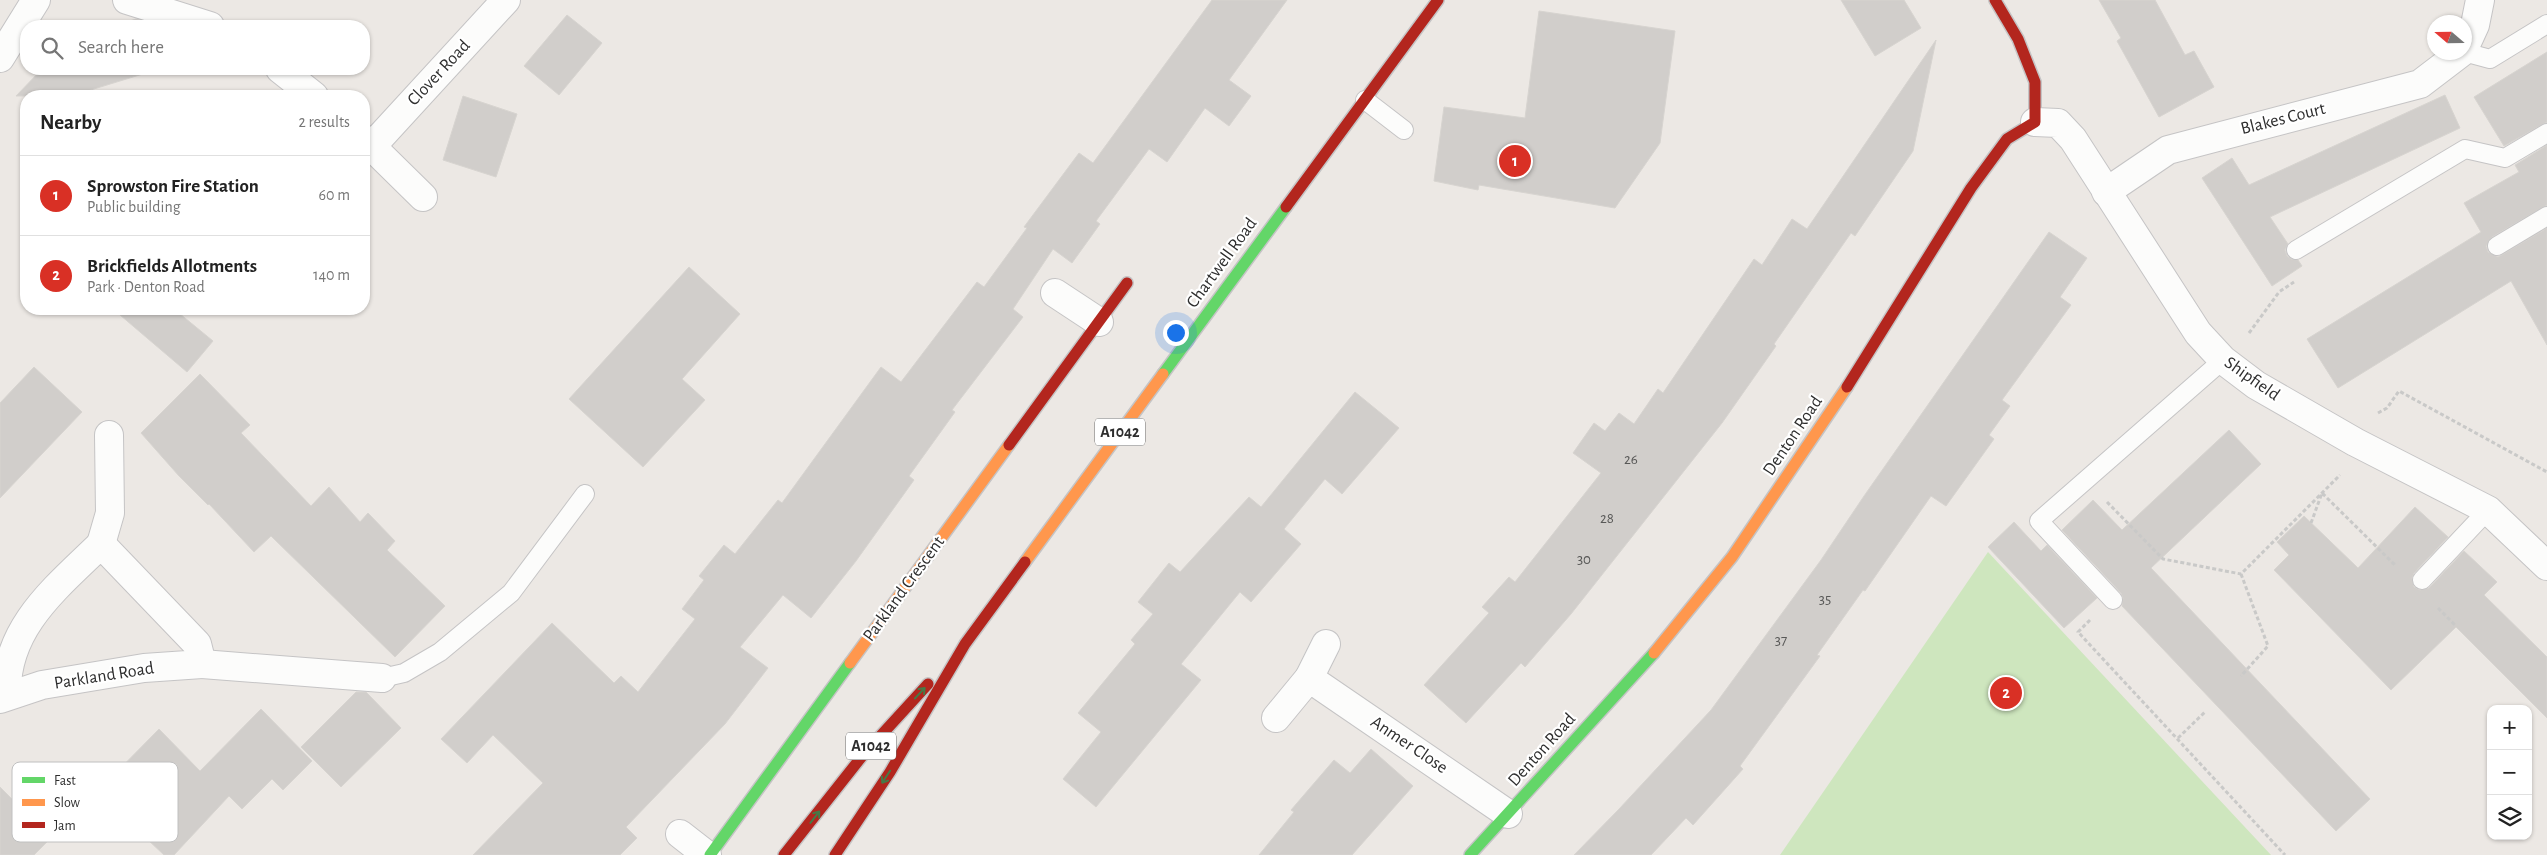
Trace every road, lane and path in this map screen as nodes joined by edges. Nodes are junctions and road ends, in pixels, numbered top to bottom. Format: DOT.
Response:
graph roads {
  1 [pos="36,0"];
  2 [pos="127,0"];
  3 [pos="506,0"];
  4 [pos="1438,0"];
  5 [pos="1995,0"];
  6 [pos="2480,0"];
  7 [pos="24,20"];
  8 [pos="191,20"];
  9 [pos="2547,24"];
  10 [pos="20,26"];
  11 [pos="2472,32"];
  12 [pos="2472,53"];
  13 [pos="0,58"];
  14 [pos="2452,60"];
  15 [pos="288,75"];
  16 [pos="306,90"];
  17 [pos="1365,100"];
  18 [pos="2035,122"];
  19 [pos="1404,130"];
  20 [pos="2547,133"];
  21 [pos="370,141"];
  22 [pos="370,145"];
  23 [pos="2106,192"];
  24 [pos="423,197"];
  25 [pos="2547,216"];
  26 [pos="2497,246"];
  27 [pos="2298,248"];
  28 [pos="1127,282"];
  29 [pos="1055,293"];
  30 [pos="1099,322"];
  31 [pos="2223,360"];
  32 [pos="109,435"];
  33 [pos="2355,442"];
  34 [pos="2547,472"];
  35 [pos="2085,481"];
  36 [pos="2322,493"];
  37 [pos="585,494"];
  38 [pos="2488,510"];
  39 [pos="2311,523"];
  40 [pos="101,544"];
  41 [pos="2546,563"];
  42 [pos="2399,570"];
  43 [pos="2241,574"];
  44 [pos="2422,580"];
  45 [pos="2113,600"];
  46 [pos="2434,604"];
  47 [pos="2091,620"];
  48 [pos="2455,625"];
  49 [pos="965,644"];
  50 [pos="1326,644"];
  51 [pos="202,664"];
  52 [pos="2241,676"];
  53 [pos="382,678"];
  54 [pos="1309,678"];
  55 [pos="3,697"];
  56 [pos="2205,712"];
  57 [pos="1276,718"];
  58 [pos="2178,738"];
  59 [pos="1508,814"];
  60 [pos="680,834"];
  61 [pos="709,855"];
  62 [pos="784,855"];
  63 [pos="835,855"];
  64 [pos="1470,855"];
  65 [pos="2285,855"];
  1 -- 7 [label="street"];
  2 -- 8 [label="street"];
  3 -- 21 [label="street, Clover Road"];
  4 -- 17 [label="main road, Chartwell Road / A1042"];
  5 -- 18 [label="main road"];
  6 -- 11 [label="street, Blakes Court"];
  9 -- 12 [label="lane"];
  10 -- 13 [label="street"];
  14 -- 23 [label="street, Blakes Court"];
  15 -- 16 [label="street"];
  17 -- 19 [label="lane"];
  17 -- 49 [label="main road, Chartwell Road / A1042"];
  18 -- 23 [label="street, Shipfield"];
  18 -- 59 [label="main road, Denton Road"];
  20 -- 27 [label="lane"];
  22 -- 24 [label="street, Clover Road"];
  23 -- 31 [label="street, Shipfield"];
  25 -- 26 [label="lane"];
  27 -- 31 [label="path"];
  28 -- 30 [label="main road, Parkland Crescent"];
  29 -- 30 [label="street"];
  30 -- 61 [label="main road, Parkland Crescent"];
  31 -- 33 [label="street, Shipfield"];
  31 -- 35 [label="lane"];
  32 -- 40 [label="street, Parkland Road"];
  33 -- 34 [label="path"];
  33 -- 36 [label="path"];
  33 -- 38 [label="street, Shipfield"];
  35 -- 43 [label="path"];
  35 -- 45 [label="lane"];
  36 -- 39 [label="path"];
  36 -- 42 [label="path"];
  36 -- 43 [label="path"];
  37 -- 53 [label="lane"];
  38 -- 41 [label="street, Shipfield"];
  38 -- 44 [label="lane"];
  40 -- 51 [label="street"];
  40 -- 55 [label="street, Parkland Road"];
  43 -- 52 [label="path"];
  46 -- 48 [label="path"];
  47 -- 58 [label="path"];
  62 -- 49 [label="main road, Chartwell Road / A1042, one-way"];
  49 -- 63 [label="main road, Chartwell Road / A1042, one-way"];
  50 -- 54 [label="street"];
  51 -- 53 [label="street, Parkland Road"];
  51 -- 55 [label="street, Parkland Road"];
  54 -- 57 [label="street"];
  54 -- 59 [label="street, Anmer Close"];
  56 -- 58 [label="path"];
  58 -- 65 [label="path"];
  59 -- 64 [label="main road, Denton Road"];
  60 -- 61 [label="street, Parkland Crescent"];
}
